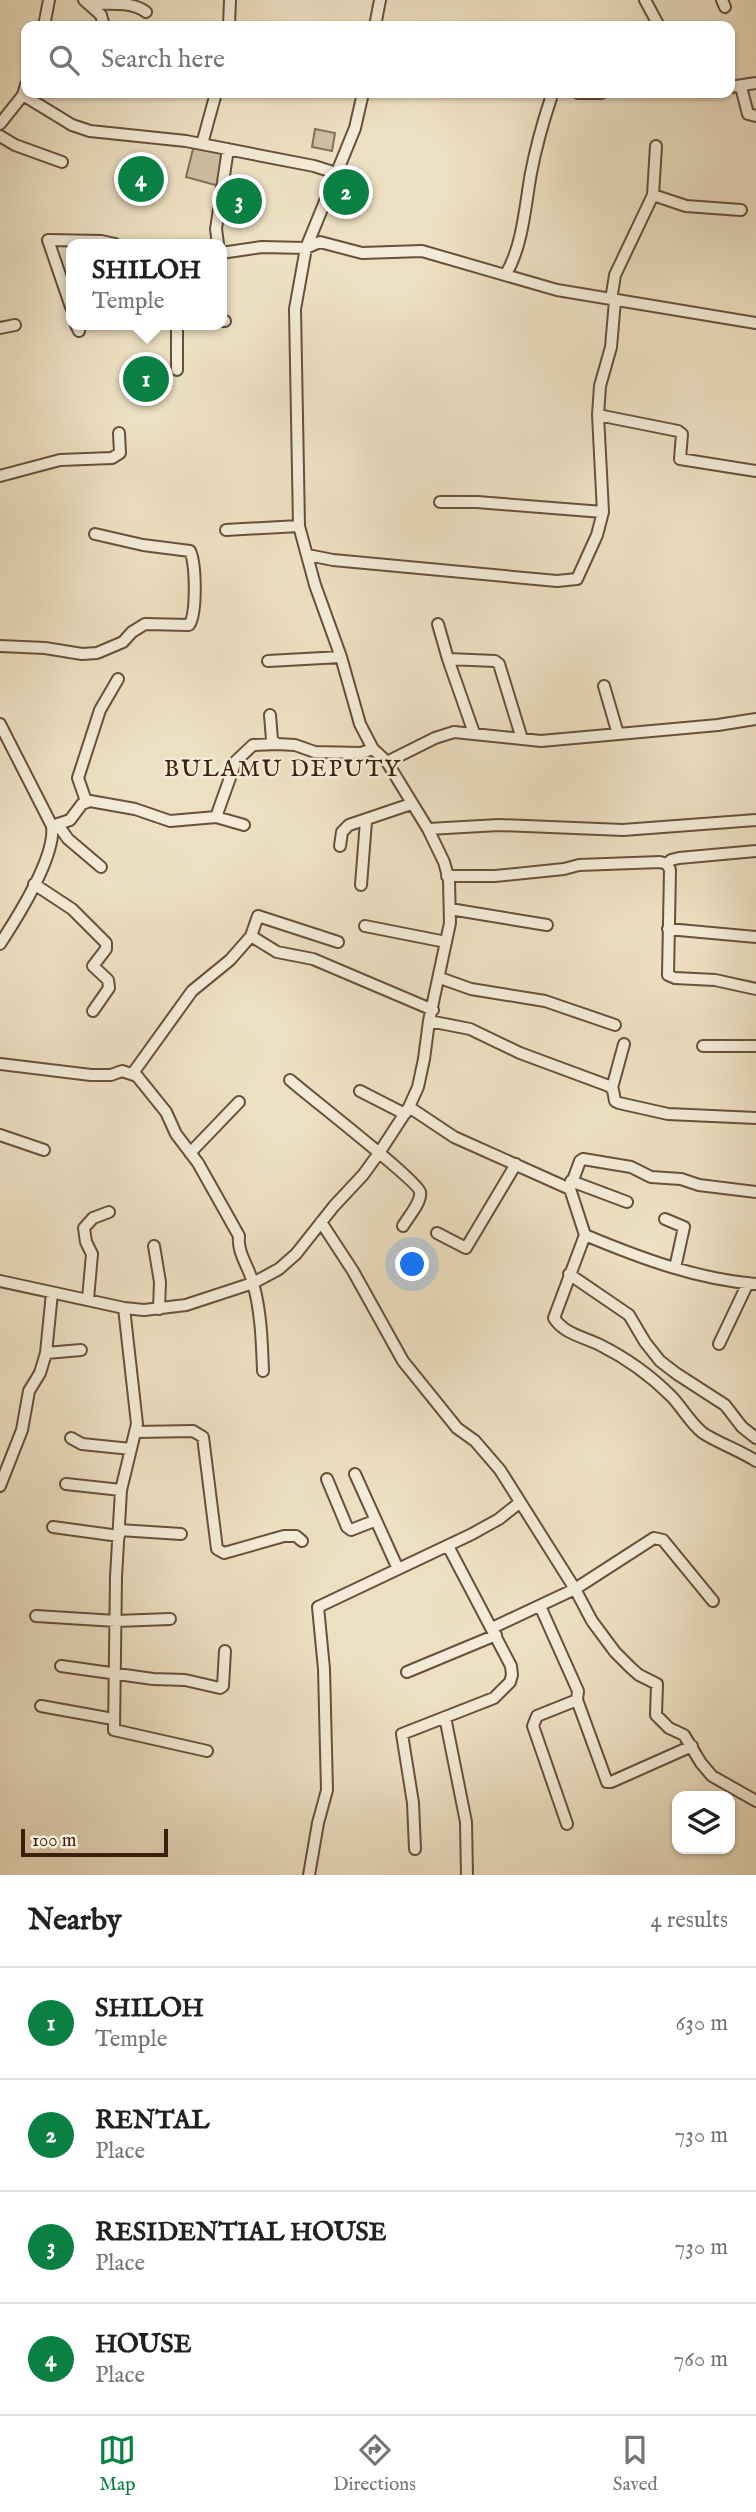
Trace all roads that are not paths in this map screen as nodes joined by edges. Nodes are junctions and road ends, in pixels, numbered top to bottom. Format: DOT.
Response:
graph roads {
  1 [pos="49,0"];
  2 [pos="230,0"];
  3 [pos="380,0"];
  4 [pos="645,0"];
  5 [pos="88,2"];
  6 [pos="146,12"];
  7 [pos="45,21"];
  8 [pos="103,21"];
  9 [pos="229,21"];
  10 [pos="376,21"];
  11 [pos="656,21"];
  12 [pos="756,83"];
  13 [pos="736,87"];
  14 [pos="21,95"];
  15 [pos="36,98"];
  16 [pos="215,98"];
  17 [pos="361,98"];
  18 [pos="551,98"];
  19 [pos="756,116"];
  20 [pos="0,124"];
  21 [pos="0,136"];
  22 [pos="202,144"];
  23 [pos="656,146"];
  24 [pos="228,149"];
  25 [pos="62,162"];
  26 [pos="336,173"];
  27 [pos="653,195"];
  28 [pos="741,210"];
  29 [pos="217,239"];
  30 [pos="66,240"];
  31 [pos="306,248"];
  32 [pos="227,252"];
  33 [pos="506,274"];
  34 [pos="66,292"];
  35 [pos="613,297"];
  36 [pos="756,323"];
  37 [pos="15,325"];
  38 [pos="0,328"];
  39 [pos="177,330"];
  40 [pos="177,370"];
  41 [pos="598,415"];
  42 [pos="120,432"];
  43 [pos="756,471"];
  44 [pos="0,476"];
  45 [pos="440,502"];
  46 [pos="603,512"];
  47 [pos="299,526"];
  48 [pos="226,530"];
  49 [pos="95,534"];
  50 [pos="308,555"];
  51 [pos="438,624"];
  52 [pos="0,646"];
  53 [pos="341,657"];
  54 [pos="448,659"];
  55 [pos="268,661"];
  56 [pos="118,679"];
  57 [pos="604,685"];
  58 [pos="270,715"];
  59 [pos="756,719"];
  60 [pos="0,724"];
  61 [pos="474,733"];
  62 [pos="618,734"];
  63 [pos="522,739"];
  64 [pos="277,744"];
  65 [pos="373,749"];
  66 [pos="387,762"];
  67 [pos="86,801"];
  68 [pos="411,804"];
  69 [pos="216,817"];
  70 [pos="756,820"];
  71 [pos="366,821"];
  72 [pos="244,825"];
  73 [pos="55,826"];
  74 [pos="428,829"];
  75 [pos="340,846"];
  76 [pos="756,851"];
  77 [pos="667,864"];
  78 [pos="101,867"];
  79 [pos="447,876"];
  80 [pos="34,884"];
  81 [pos="361,885"];
  82 [pos="450,909"];
  83 [pos="547,925"];
  84 [pos="365,926"];
  85 [pos="668,929"];
  86 [pos="251,936"];
  87 [pos="756,937"];
  88 [pos="338,942"];
  89 [pos="446,942"];
  90 [pos="0,944"];
  91 [pos="440,978"];
  92 [pos="756,989"];
  93 [pos="433,1010"];
  94 [pos="93,1012"];
  95 [pos="429,1021"];
  96 [pos="615,1025"];
  97 [pos="624,1044"];
  98 [pos="703,1046"];
  99 [pos="756,1046"];
  100 [pos="0,1064"];
  101 [pos="133,1073"];
  102 [pos="290,1080"];
  103 [pos="612,1088"];
  104 [pos="360,1091"];
  105 [pos="239,1102"];
  106 [pos="407,1110"];
  107 [pos="756,1118"];
  108 [pos="0,1135"];
  109 [pos="44,1150"];
  110 [pos="190,1153"];
  111 [pos="379,1153"];
  112 [pos="516,1164"];
  113 [pos="570,1185"];
  114 [pos="756,1192"];
  115 [pos="627,1202"];
  116 [pos="109,1212"];
  117 [pos="665,1219"];
  118 [pos="321,1222"];
  119 [pos="403,1226"];
  120 [pos="437,1233"];
  121 [pos="584,1235"];
  122 [pos="153,1246"];
  123 [pos="675,1268"];
  124 [pos="569,1274"];
  125 [pos="0,1281"];
  126 [pos="253,1283"];
  127 [pos="752,1283"];
  128 [pos="52,1293"];
  129 [pos="88,1300"];
  130 [pos="124,1308"];
  131 [pos="159,1309"];
  132 [pos="719,1344"];
  133 [pos="81,1350"];
  134 [pos="46,1353"];
  135 [pos="263,1371"];
  136 [pos="136,1432"];
  137 [pos="71,1438"];
  138 [pos="756,1438"];
  139 [pos="131,1449"];
  140 [pos="756,1461"];
  141 [pos="355,1474"];
  142 [pos="327,1479"];
  143 [pos="66,1484"];
  144 [pos="0,1486"];
  145 [pos="121,1490"];
  146 [pos="519,1503"];
  147 [pos="374,1521"];
  148 [pos="53,1527"];
  149 [pos="119,1533"];
  150 [pos="181,1534"];
  151 [pos="302,1541"];
  152 [pos="448,1546"];
  153 [pos="398,1569"];
  154 [pos="575,1589"];
  155 [pos="713,1601"];
  156 [pos="540,1606"];
  157 [pos="36,1616"];
  158 [pos="170,1619"];
  159 [pos="116,1622"];
  160 [pos="494,1632"];
  161 [pos="225,1651"];
  162 [pos="61,1666"];
  163 [pos="407,1672"];
  164 [pos="117,1673"];
  165 [pos="577,1700"];
  166 [pos="41,1706"];
  167 [pos="445,1717"];
  168 [pos="113,1719"];
  169 [pos="692,1745"];
  170 [pos="207,1751"];
  171 [pos="756,1801"];
  172 [pos="567,1824"];
  173 [pos="415,1849"];
  174 [pos="309,1875"];
  175 [pos="467,1875"];
  1 -- 7 [label="street"];
  2 -- 9 [label="street"];
  3 -- 10 [label="street"];
  4 -- 11 [label="street"];
  5 -- 6 [label="street"];
  5 -- 8 [label="street"];
  12 -- 13 [label="street"];
  13 -- 19 [label="street"];
  14 -- 20 [label="street"];
  15 -- 22 [label="street"];
  16 -- 22 [label="street"];
  17 -- 26 [label="street"];
  18 -- 33 [label="street"];
  21 -- 25 [label="street"];
  22 -- 24 [label="street"];
  23 -- 27 [label="street"];
  24 -- 26 [label="street"];
  24 -- 29 [label="street"];
  26 -- 31 [label="street"];
  27 -- 28 [label="street"];
  27 -- 35 [label="street"];
  30 -- 34 [label="street"];
  31 -- 32 [label="street"];
  31 -- 33 [label="street"];
  31 -- 47 [label="street"];
  33 -- 35 [label="street"];
  35 -- 36 [label="street"];
  35 -- 41 [label="street"];
  37 -- 38 [label="street"];
  39 -- 40 [label="street"];
  41 -- 43 [label="street"];
  41 -- 46 [label="street"];
  42 -- 44 [label="street"];
  45 -- 46 [label="street"];
  46 -- 50 [label="street"];
  47 -- 48 [label="street"];
  47 -- 50 [label="street"];
  49 -- 52 [label="street"];
  50 -- 53 [label="street"];
  51 -- 54 [label="street"];
  53 -- 55 [label="street"];
  53 -- 65 [label="street"];
  54 -- 61 [label="street"];
  54 -- 63 [label="street"];
  56 -- 67 [label="street"];
  57 -- 62 [label="street"];
  58 -- 64 [label="street"];
  59 -- 62 [label="street"];
  60 -- 73 [label="street"];
  61 -- 63 [label="street"];
  61 -- 66 [label="street"];
  62 -- 63 [label="street"];
  64 -- 65 [label="street"];
  64 -- 69 [label="street"];
  65 -- 66 [label="street"];
  66 -- 68 [label="street"];
  67 -- 69 [label="street"];
  67 -- 73 [label="street"];
  68 -- 71 [label="street"];
  68 -- 74 [label="street"];
  69 -- 72 [label="street"];
  70 -- 74 [label="street"];
  71 -- 75 [label="street"];
  71 -- 81 [label="street"];
  73 -- 78 [label="street"];
  73 -- 80 [label="street"];
  74 -- 79 [label="street"];
  76 -- 77 [label="street"];
  77 -- 79 [label="street"];
  77 -- 85 [label="street"];
  79 -- 82 [label="street"];
  80 -- 90 [label="street"];
  80 -- 94 [label="street"];
  82 -- 83 [label="street"];
  82 -- 89 [label="street"];
  84 -- 89 [label="street"];
  85 -- 87 [label="street"];
  85 -- 92 [label="street"];
  86 -- 88 [label="street"];
  86 -- 93 [label="street"];
  86 -- 101 [label="street"];
  89 -- 91 [label="street"];
  91 -- 93 [label="street"];
  91 -- 96 [label="street"];
  93 -- 95 [label="street"];
  95 -- 103 [label="street"];
  95 -- 106 [label="street"];
  97 -- 103 [label="street"];
  98 -- 99 [label="street"];
  100 -- 101 [label="street"];
  101 -- 110 [label="street"];
  102 -- 111 [label="street"];
  103 -- 107 [label="street"];
  104 -- 106 [label="street"];
  105 -- 110 [label="street"];
  106 -- 111 [label="street"];
  106 -- 112 [label="street"];
  108 -- 109 [label="street"];
  110 -- 126 [label="street"];
  111 -- 118 [label="street"];
  111 -- 119 [label="street"];
  112 -- 113 [label="street"];
  112 -- 120 [label="street"];
  113 -- 114 [label="street"];
  113 -- 115 [label="street"];
  113 -- 121 [label="street"];
  116 -- 129 [label="street"];
  117 -- 123 [label="street"];
  118 -- 126 [label="street"];
  118 -- 146 [label="street"];
  121 -- 123 [label="street"];
  121 -- 124 [label="street"];
  122 -- 131 [label="street"];
  123 -- 127 [label="street"];
  124 -- 138 [label="street"];
  124 -- 140 [label="street"];
  125 -- 128 [label="street"];
  126 -- 131 [label="street"];
  126 -- 135 [label="street"];
  127 -- 132 [label="street"];
  128 -- 129 [label="street"];
  128 -- 134 [label="street"];
  129 -- 130 [label="street"];
  130 -- 131 [label="street"];
  130 -- 136 [label="street"];
  133 -- 134 [label="street"];
  134 -- 144 [label="street"];
  136 -- 139 [label="street"];
  136 -- 151 [label="street"];
  137 -- 139 [label="street"];
  139 -- 145 [label="street"];
  141 -- 147 [label="street"];
  142 -- 147 [label="street"];
  143 -- 145 [label="street"];
  145 -- 149 [label="street"];
  146 -- 152 [label="street"];
  146 -- 154 [label="street"];
  147 -- 153 [label="street"];
  148 -- 149 [label="street"];
  149 -- 150 [label="street"];
  149 -- 159 [label="street"];
  152 -- 153 [label="street"];
  152 -- 160 [label="street"];
  153 -- 174 [label="street"];
  154 -- 155 [label="street"];
  154 -- 156 [label="street"];
  154 -- 169 [label="street"];
  156 -- 160 [label="street"];
  156 -- 165 [label="street"];
  157 -- 159 [label="street"];
  158 -- 159 [label="street"];
  159 -- 164 [label="street"];
  160 -- 163 [label="street"];
  160 -- 167 [label="street"];
  161 -- 164 [label="street"];
  162 -- 164 [label="street"];
  164 -- 168 [label="street"];
  165 -- 169 [label="street"];
  165 -- 172 [label="street"];
  166 -- 168 [label="street"];
  167 -- 173 [label="street"];
  167 -- 175 [label="street"];
  168 -- 170 [label="street"];
  169 -- 171 [label="street"];
}
